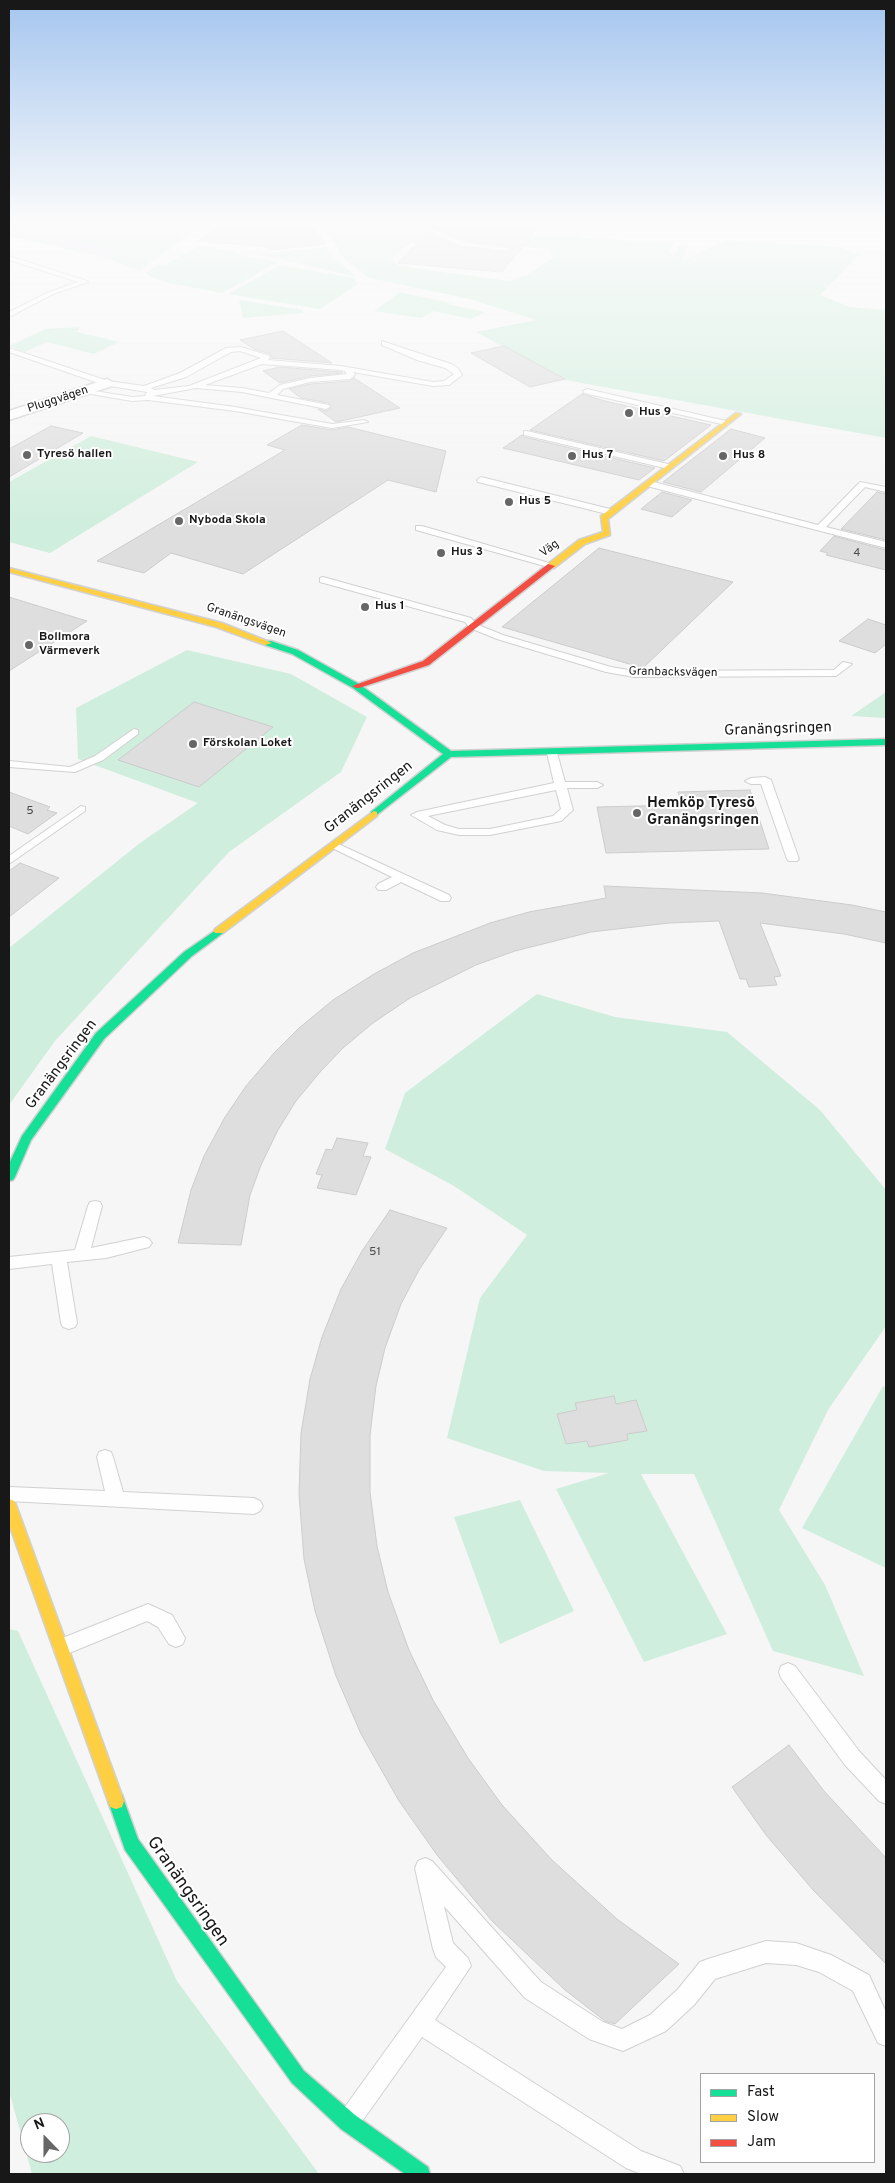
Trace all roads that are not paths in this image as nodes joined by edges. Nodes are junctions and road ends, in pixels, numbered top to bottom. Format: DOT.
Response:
graph roads {
  1 [pos="385,343"];
  2 [pos="9,350"];
  3 [pos="262,362"];
  4 [pos="349,371"];
  5 [pos="106,383"];
  6 [pos="196,387"];
  7 [pos="85,391"];
  8 [pos="587,391"];
  9 [pos="147,393"];
  10 [pos="270,397"];
  11 [pos="326,407"];
  12 [pos="738,414"];
  13 [pos="9,416"];
  14 [pos="364,422"];
  15 [pos="726,422"];
  16 [pos="527,433"];
  17 [pos="669,467"];
  18 [pos="481,480"];
  19 [pos="650,484"];
  20 [pos="886,489"];
  21 [pos="611,512"];
  22 [pos="419,528"];
  23 [pos="820,528"];
  24 [pos="886,545"];
  25 [pos="551,565"];
  26 [pos="9,570"];
  27 [pos="323,580"];
  28 [pos="473,626"];
  29 [pos="847,664"];
  30 [pos="356,686"];
  31 [pos="134,732"];
  32 [pos="886,742"];
  33 [pos="552,753"];
  34 [pos="449,754"];
  35 [pos="9,764"];
  36 [pos="751,781"];
  37 [pos="562,785"];
  38 [pos="597,785"];
  39 [pos="81,810"];
  40 [pos="334,845"];
  41 [pos="792,859"];
  42 [pos="9,861"];
  43 [pos="401,877"];
  44 [pos="382,887"];
  45 [pos="445,898"];
  46 [pos="9,1177"];
  47 [pos="95,1206"];
  48 [pos="144,1243"];
  49 [pos="81,1255"];
  50 [pos="59,1258"];
  51 [pos="9,1263"];
  52 [pos="69,1323"];
  53 [pos="105,1457"];
  54 [pos="9,1494"];
  55 [pos="116,1499"];
  56 [pos="9,1505"];
  57 [pos="254,1506"];
  58 [pos="176,1638"];
  59 [pos="62,1647"];
  60 [pos="788,1672"];
  61 [pos="886,1794"];
  62 [pos="420,2023"];
  63 [pos="886,2036"];
  64 [pos="348,2122"];
  65 [pos="421,2174"];
  66 [pos="672,2174"];
  1 -- 4 [label="lane"];
  2 -- 5 [label="lane"];
  3 -- 4 [label="lane"];
  3 -- 6 [label="lane"];
  3 -- 9 [label="lane"];
  4 -- 10 [label="lane"];
  5 -- 7 [label="street, Pluggvägen"];
  5 -- 9 [label="lane"];
  6 -- 9 [label="lane"];
  6 -- 10 [label="lane"];
  7 -- 9 [label="lane"];
  7 -- 13 [label="street, Pluggvägen"];
  8 -- 15 [label="lane"];
  9 -- 14 [label="lane"];
  10 -- 11 [label="lane"];
  12 -- 15 [label="street"];
  15 -- 17 [label="street"];
  16 -- 17 [label="lane"];
  17 -- 19 [label="street"];
  18 -- 21 [label="lane"];
  19 -- 21 [label="street"];
  19 -- 23 [label="lane"];
  20 -- 23 [label="lane"];
  21 -- 25 [label="street, Väg"];
  22 -- 25 [label="lane"];
  23 -- 24 [label="lane"];
  25 -- 28 [label="street, Väg"];
  26 -- 30 [label="street, Granängsvägen"];
  27 -- 28 [label="lane, Granbacksvägen"];
  28 -- 29 [label="lane, Granbacksvägen"];
  28 -- 30 [label="street, Väg"];
  30 -- 34 [label="street, Granängsvägen"];
  31 -- 35 [label="lane"];
  32 -- 33 [label="street, Granängsringen"];
  33 -- 34 [label="street, Granängsringen"];
  33 -- 37 [label="lane"];
  34 -- 40 [label="street, Granängsringen"];
  36 -- 41 [label="lane"];
  37 -- 37 [label="lane"];
  37 -- 38 [label="lane"];
  39 -- 42 [label="lane"];
  40 -- 43 [label="lane"];
  40 -- 46 [label="street, Granängsringen"];
  43 -- 44 [label="lane"];
  43 -- 45 [label="lane"];
  47 -- 49 [label="lane"];
  48 -- 49 [label="lane"];
  49 -- 50 [label="lane"];
  50 -- 51 [label="lane"];
  50 -- 52 [label="lane"];
  53 -- 55 [label="lane"];
  54 -- 55 [label="lane"];
  55 -- 57 [label="lane"];
  56 -- 59 [label="street, Granängsringen"];
  58 -- 59 [label="lane"];
  59 -- 64 [label="street, Granängsringen"];
  60 -- 61 [label="lane"];
  62 -- 63 [label="lane"];
  62 -- 64 [label="lane"];
  62 -- 66 [label="lane"];
  64 -- 65 [label="street, Granängsringen"];
}
